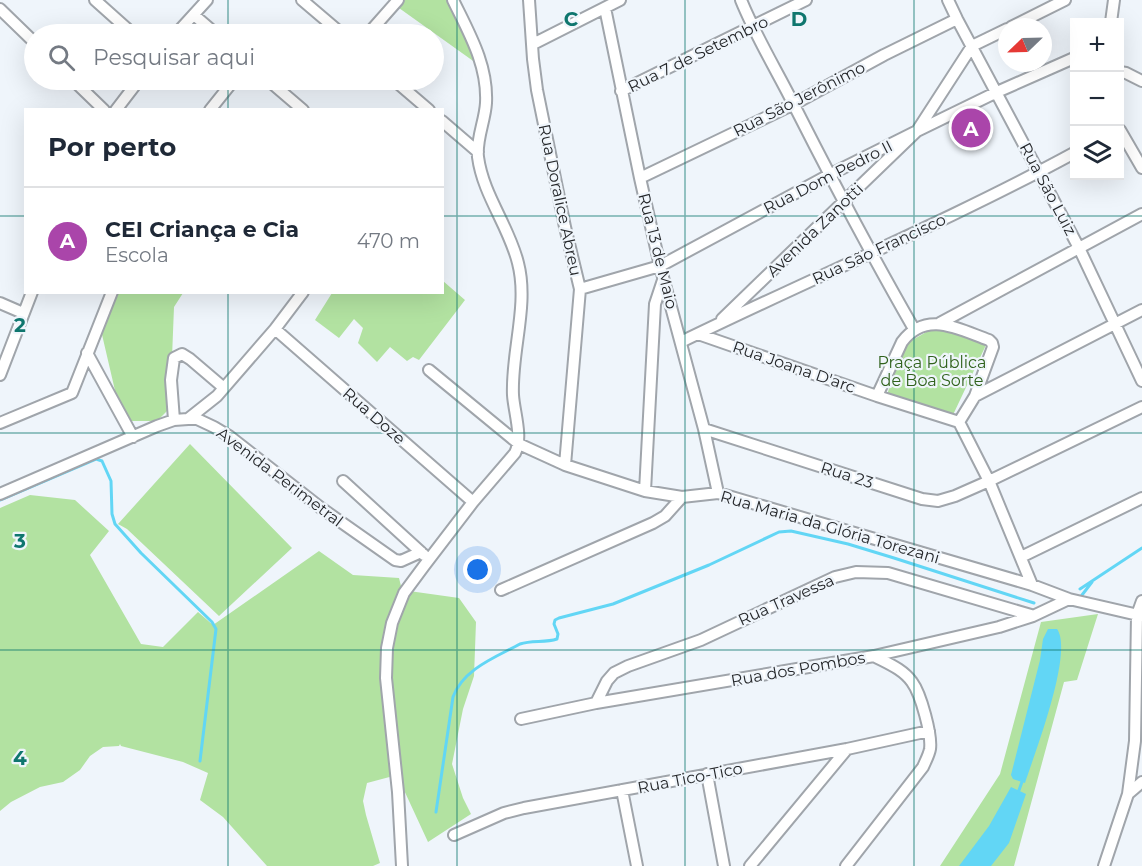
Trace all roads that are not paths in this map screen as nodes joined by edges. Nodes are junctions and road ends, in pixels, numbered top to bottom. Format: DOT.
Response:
graph roads {
  1 [pos="95,0"];
  2 [pos="207,0"];
  3 [pos="302,0"];
  4 [pos="398,0"];
  5 [pos="453,0"];
  6 [pos="531,0"];
  7 [pos="620,0"];
  8 [pos="741,0"];
  9 [pos="806,0"];
  10 [pos="948,0"];
  11 [pos="1065,0"];
  12 [pos="1114,0"];
  13 [pos="1048,4"];
  14 [pos="605,8"];
  15 [pos="0,9"];
  16 [pos="194,15"];
  17 [pos="1025,18"];
  18 [pos="1112,18"];
  19 [pos="957,19"];
  20 [pos="122,24"];
  21 [pos="186,24"];
  22 [pos="204,24"];
  23 [pos="330,24"];
  24 [pos="377,24"];
  25 [pos="752,27"];
  26 [pos="24,32"];
  27 [pos="998,33"];
  28 [pos="533,44"];
  29 [pos="972,46"];
  30 [pos="1070,60"];
  31 [pos="1124,73"];
  32 [pos="1142,81"];
  33 [pos="83,90"];
  34 [pos="131,90"];
  35 [pos="226,90"];
  36 [pos="280,90"];
  37 [pos="406,90"];
  38 [pos="621,91"];
  39 [pos="996,92"];
  40 [pos="794,104"];
  41 [pos="102,108"];
  42 [pos="118,108"];
  43 [pos="212,108"];
  44 [pos="301,108"];
  45 [pos="427,108"];
  46 [pos="444,123"];
  47 [pos="917,131"];
  48 [pos="1124,138"];
  49 [pos="478,152"];
  50 [pos="1070,155"];
  51 [pos="1142,168"];
  52 [pos="1039,172"];
  53 [pos="830,175"];
  54 [pos="640,178"];
  55 [pos="844,202"];
  56 [pos="1142,214"];
  57 [pos="1079,248"];
  58 [pos="871,254"];
  59 [pos="660,266"];
  60 [pos="663,278"];
  61 [pos="580,289"];
  62 [pos="31,294"];
  63 [pos="111,294"];
  64 [pos="301,294"];
  65 [pos="0,303"];
  66 [pos="1142,310"];
  67 [pos="23,313"];
  68 [pos="940,323"];
  69 [pos="1116,325"];
  70 [pos="716,326"];
  71 [pos="275,329"];
  72 [pos="914,329"];
  73 [pos="698,334"];
  74 [pos="681,342"];
  75 [pos="87,353"];
  76 [pos="429,370"];
  77 [pos="0,375"];
  78 [pos="1142,381"];
  79 [pos="224,388"];
  80 [pos="877,396"];
  81 [pos="975,396"];
  82 [pos="1142,407"];
  83 [pos="188,418"];
  84 [pos="174,420"];
  85 [pos="960,422"];
  86 [pos="0,423"];
  87 [pos="704,429"];
  88 [pos="133,437"];
  89 [pos="519,444"];
  90 [pos="565,465"];
  91 [pos="343,481"];
  92 [pos="989,481"];
  93 [pos="645,491"];
  94 [pos="718,493"];
  95 [pos="0,494"];
  96 [pos="682,497"];
  97 [pos="1142,498"];
  98 [pos="474,502"];
  99 [pos="425,555"];
  100 [pos="1022,557"];
  101 [pos="1032,585"];
  102 [pos="501,590"];
  103 [pos="1069,599"];
  104 [pos="1142,601"];
  105 [pos="1033,616"];
  106 [pos="1139,616"];
  107 [pos="874,656"];
  108 [pos="596,703"];
  109 [pos="521,719"];
  110 [pos="929,732"];
  111 [pos="847,749"];
  112 [pos="707,774"];
  113 [pos="1142,782"];
  114 [pos="622,790"];
  115 [pos="1128,794"];
  116 [pos="454,835"];
  117 [pos="402,866"];
  118 [pos="637,866"];
  119 [pos="724,866"];
  120 [pos="750,866"];
  121 [pos="846,866"];
  122 [pos="1104,866"];
  1 -- 20 [label="street"];
  2 -- 16 [label="street"];
  3 -- 23 [label="street"];
  4 -- 24 [label="street"];
  5 -- 49 [label="street"];
  6 -- 28 [label="street, Rua Doralice Abreu"];
  7 -- 14 [label="street"];
  8 -- 25 [label="street"];
  9 -- 25 [label="street, Rua 7 de Setembro"];
  10 -- 19 [label="street, Rua São Luiz"];
  11 -- 13 [label="street"];
  12 -- 18 [label="street"];
  13 -- 17 [label="street"];
  14 -- 28 [label="street"];
  14 -- 38 [label="street, Rua 13 de Maio"];
  15 -- 26 [label="street"];
  16 -- 21 [label="street"];
  16 -- 22 [label="street"];
  19 -- 29 [label="street, Rua São Luiz"];
  19 -- 40 [label="street, Rua São Jerônimo"];
  25 -- 38 [label="street, Rua 7 de Setembro"];
  25 -- 40 [label="street"];
  27 -- 29 [label="street"];
  28 -- 61 [label="street, Rua Doralice Abreu"];
  29 -- 39 [label="street, Rua São Luiz"];
  29 -- 47 [label="street, Avenida Zanotti"];
  30 -- 39 [label="street, Rua Dom Pedro II"];
  31 -- 32 [label="street"];
  33 -- 41 [label="street"];
  34 -- 42 [label="street"];
  35 -- 43 [label="street"];
  36 -- 44 [label="street"];
  37 -- 45 [label="street"];
  38 -- 54 [label="street, Rua 13 de Maio"];
  39 -- 47 [label="street, Rua Dom Pedro II"];
  39 -- 52 [label="street, Rua São Luiz"];
  40 -- 53 [label="street"];
  40 -- 54 [label="street, Rua São Jerônimo"];
  46 -- 49 [label="street"];
  47 -- 53 [label="street, Rua Dom Pedro II"];
  47 -- 55 [label="street, Avenida Zanotti"];
  48 -- 51 [label="street"];
  49 -- 89 [label="street"];
  50 -- 52 [label="street, Rua São Francisco"];
  52 -- 57 [label="street, Rua São Luiz"];
  52 -- 58 [label="street, Rua São Francisco"];
  53 -- 55 [label="street"];
  53 -- 59 [label="street, Rua Dom Pedro II"];
  54 -- 59 [label="street, Rua 13 de Maio"];
  55 -- 58 [label="street"];
  55 -- 70 [label="street, Avenida Zanotti"];
  56 -- 57 [label="street"];
  57 -- 68 [label="street"];
  57 -- 69 [label="street, Rua São Luiz"];
  58 -- 70 [label="street, Rua São Francisco"];
  58 -- 72 [label="street"];
  59 -- 60 [label="street, Rua 13 de Maio"];
  59 -- 61 [label="street, Rua Dom Pedro II"];
  60 -- 74 [label="street, Rua 13 de Maio"];
  60 -- 93 [label="street"];
  61 -- 90 [label="street, Rua Doralice Abreu"];
  62 -- 67 [label="street"];
  63 -- 75 [label="street"];
  64 -- 71 [label="street"];
  65 -- 67 [label="street"];
  66 -- 69 [label="street"];
  67 -- 77 [label="street"];
  68 -- 72 [label="street"];
  68 -- 81 [label="street"];
  69 -- 78 [label="street, Rua São Luiz"];
  69 -- 81 [label="street"];
  70 -- 73 [label="street, Rua São Francisco"];
  71 -- 79 [label="street"];
  71 -- 98 [label="street, Rua Doze"];
  72 -- 80 [label="street"];
  73 -- 74 [label="street, Rua São Francisco"];
  73 -- 80 [label="street, Rua Joana D'arc"];
  74 -- 87 [label="street, Rua 13 de Maio"];
  75 -- 86 [label="street"];
  75 -- 88 [label="street"];
  76 -- 89 [label="street, Rua Maria da Glória Torezani"];
  79 -- 83 [label="street"];
  79 -- 84 [label="street"];
  80 -- 85 [label="street, Rua Joana D'arc"];
  81 -- 85 [label="street"];
  82 -- 92 [label="street, Rua 23"];
  83 -- 84 [label="street, Avenida Perimetral"];
  83 -- 99 [label="street, Avenida Perimetral"];
  84 -- 88 [label="street, Avenida Perimetral"];
  85 -- 92 [label="street"];
  87 -- 92 [label="street, Rua 23"];
  87 -- 94 [label="street, Rua 13 de Maio"];
  88 -- 95 [label="street, Avenida Perimetral"];
  89 -- 90 [label="street, Rua Maria da Glória Torezani"];
  89 -- 98 [label="street"];
  90 -- 93 [label="street, Rua Maria da Glória Torezani"];
  91 -- 99 [label="street, Avenida Perimetral"];
  92 -- 100 [label="street"];
  93 -- 96 [label="street, Rua Maria da Glória Torezani"];
  94 -- 96 [label="street, Rua Maria da Glória Torezani"];
  94 -- 101 [label="street, Rua Maria da Glória Torezani"];
  96 -- 102 [label="street"];
  97 -- 100 [label="street"];
  98 -- 99 [label="street"];
  99 -- 117 [label="street"];
  100 -- 101 [label="street"];
  101 -- 103 [label="street, Rua Maria da Glória Torezani"];
  103 -- 105 [label="street, Rua dos Pombos"];
  103 -- 106 [label="street, Rua Maria da Glória Torezani"];
  104 -- 106 [label="street"];
  105 -- 107 [label="street, Rua dos Pombos"];
  105 -- 108 [label="street, Rua Travessa"];
  106 -- 115 [label="street"];
  107 -- 108 [label="street, Rua dos Pombos"];
  107 -- 110 [label="street"];
  108 -- 109 [label="street, Rua dos Pombos"];
  110 -- 111 [label="street, Rua Tico-Tico"];
  110 -- 121 [label="street"];
  111 -- 112 [label="street, Rua Tico-Tico"];
  111 -- 120 [label="street"];
  112 -- 114 [label="street, Rua Tico-Tico"];
  112 -- 119 [label="street"];
  113 -- 115 [label="street"];
  114 -- 116 [label="street, Rua Tico-Tico"];
  114 -- 118 [label="street"];
  115 -- 122 [label="street"];
}
